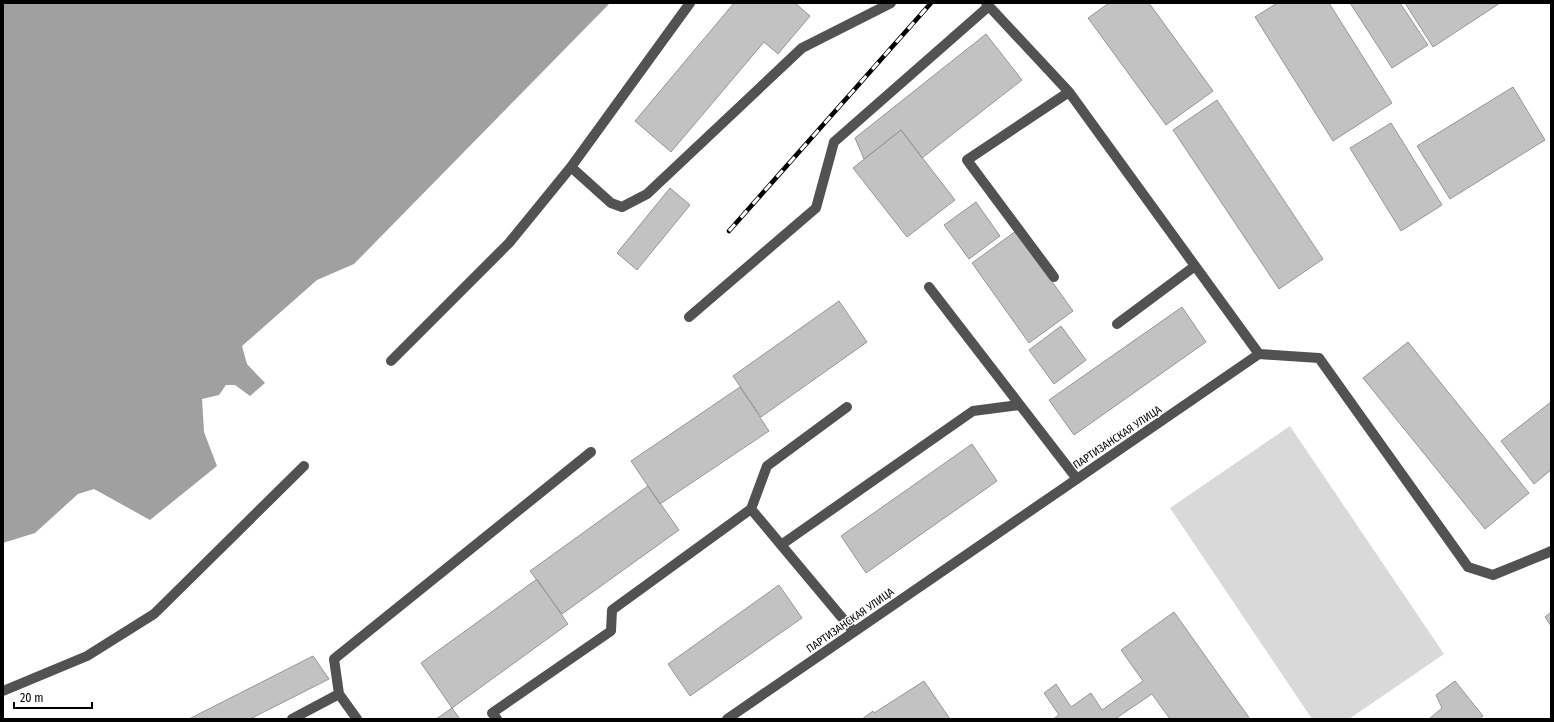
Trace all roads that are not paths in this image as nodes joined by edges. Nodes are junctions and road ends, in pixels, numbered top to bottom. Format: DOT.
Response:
graph roads {
  1 [pos="690,3"];
  2 [pos="891,3"];
  3 [pos="988,4"];
  4 [pos="1068,92"];
  5 [pos="571,167"];
  6 [pos="1195,266"];
  7 [pos="1054,277"];
  8 [pos="928,287"];
  9 [pos="689,317"];
  10 [pos="1117,324"];
  11 [pos="1259,354"];
  12 [pos="391,361"];
  13 [pos="1019,405"];
  14 [pos="847,407"];
  15 [pos="591,452"];
  16 [pos="304,466"];
  17 [pos="1077,479"];
  18 [pos="751,509"];
  19 [pos="781,545"];
  20 [pos="1551,551"];
  21 [pos="854,632"];
  22 [pos="3,691"];
  23 [pos="339,694"];
  24 [pos="292,719"];
  25 [pos="357,719"];
  26 [pos="497,719"];
  27 [pos="727,719"];
  1 -- 5 [label="street"];
  2 -- 5 [label="street"];
  3 -- 4 [label="street"];
  3 -- 9 [label="street"];
  4 -- 6 [label="street"];
  4 -- 7 [label="street"];
  5 -- 12 [label="street"];
  6 -- 10 [label="street"];
  6 -- 11 [label="street"];
  8 -- 13 [label="street"];
  11 -- 17 [label="street, ПАРТИЗАНСКАЯ УЛИЦА"];
  11 -- 20 [label="street"];
  13 -- 17 [label="street"];
  13 -- 19 [label="street"];
  14 -- 18 [label="street"];
  15 -- 23 [label="street"];
  16 -- 22 [label="street"];
  17 -- 21 [label="street, ПАРТИЗАНСКАЯ УЛИЦА"];
  18 -- 19 [label="street"];
  18 -- 26 [label="street"];
  19 -- 21 [label="street"];
  21 -- 27 [label="street, ПАРТИЗАНСКАЯ УЛИЦА"];
  23 -- 24 [label="street"];
  23 -- 25 [label="street"];
}
